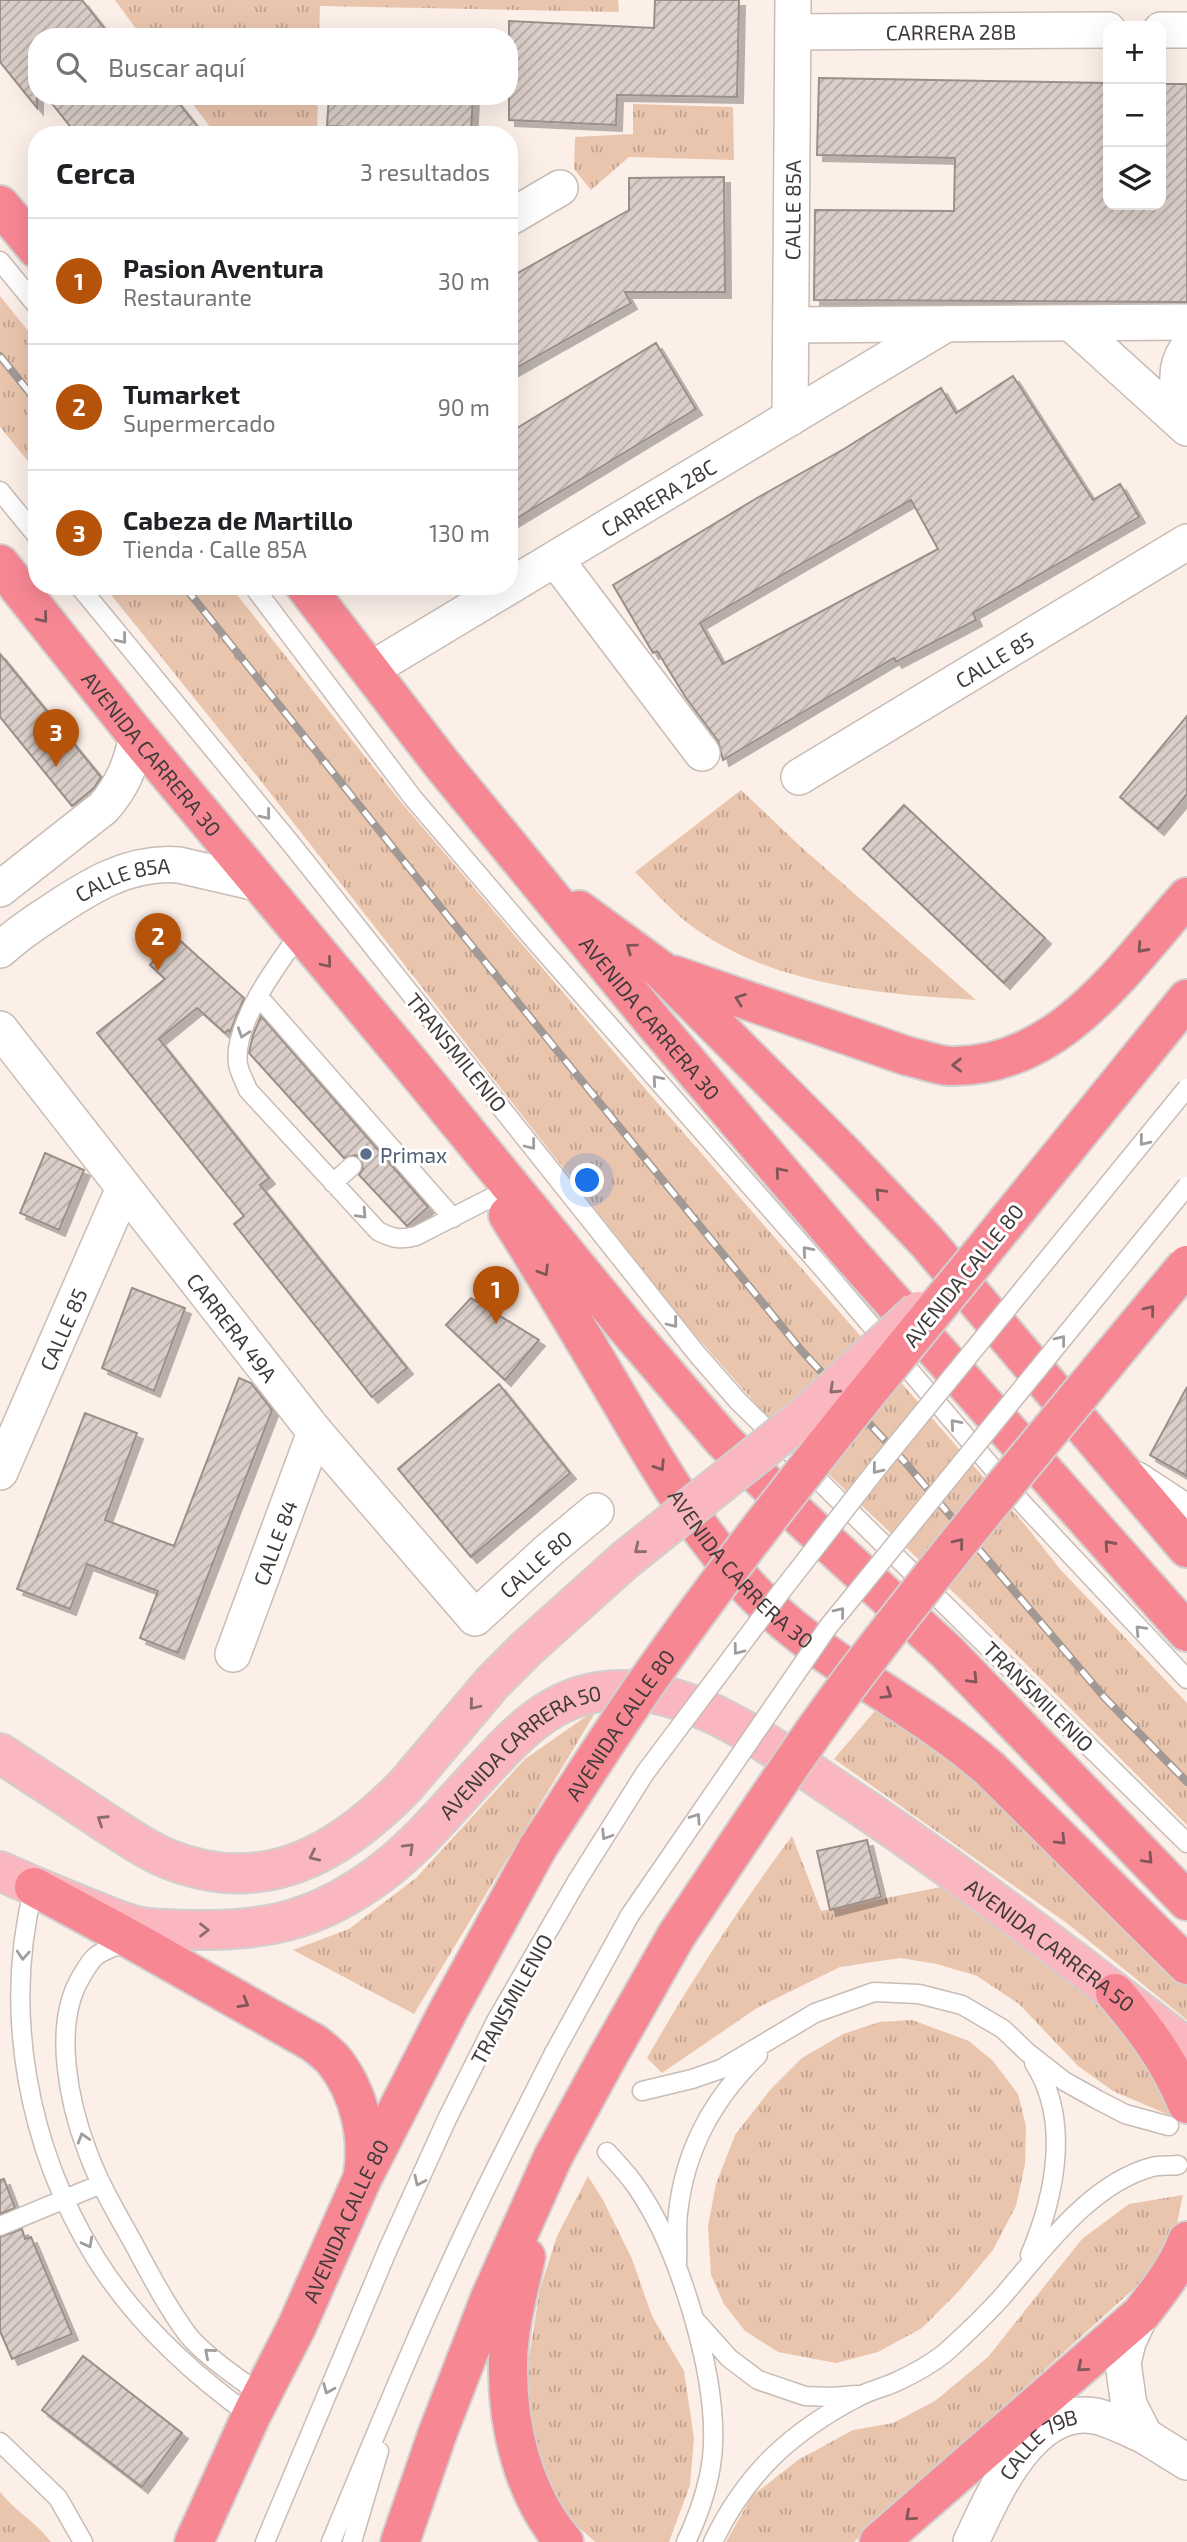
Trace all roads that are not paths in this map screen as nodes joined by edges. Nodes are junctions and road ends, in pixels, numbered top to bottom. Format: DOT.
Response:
graph roads {
  1 [pos="793,16"];
  2 [pos="1103,30"];
  3 [pos="1166,30"];
  4 [pos="1187,30"];
  5 [pos="559,188"];
  6 [pos="0,205"];
  7 [pos="518,213"];
  8 [pos="28,238"];
  9 [pos="0,261"];
  10 [pos="28,295"];
  11 [pos="1187,322"];
  12 [pos="1071,323"];
  13 [pos="946,324"];
  14 [pos="790,326"];
  15 [pos="1187,349"];
  16 [pos="1187,415"];
  17 [pos="790,418"];
  18 [pos="1187,428"];
  19 [pos="0,491"];
  20 [pos="28,525"];
  21 [pos="1187,542"];
  22 [pos="556,560"];
  23 [pos="0,564"];
  24 [pos="518,582"];
  25 [pos="86,595"];
  26 [pos="260,595"];
  27 [pos="312,595"];
  28 [pos="497,595"];
  29 [pos="370,670"];
  30 [pos="137,736"];
  31 [pos="702,753"];
  32 [pos="799,777"];
  33 [pos="532,875"];
  34 [pos="261,884"];
  35 [pos="0,889"];
  36 [pos="1187,897"];
  37 [pos="301,932"];
  38 [pos="0,950"];
  39 [pos="661,970"];
  40 [pos="258,996"];
  41 [pos="1187,999"];
  42 [pos="0,1029"];
  43 [pos="1187,1088"];
  44 [pos="352,1167"];
  45 [pos="332,1183"];
  46 [pos="1187,1186"];
  47 [pos="124,1188"];
  48 [pos="504,1191"];
  49 [pos="453,1217"];
  50 [pos="975,1261"];
  51 [pos="1187,1265"];
  52 [pos="316,1432"];
  53 [pos="1115,1465"];
  54 [pos="0,1472"];
  55 [pos="596,1511"];
  56 [pos="1187,1513"];
  57 [pos="1187,1548"];
  58 [pos="475,1618"];
  59 [pos="1187,1632"];
  60 [pos="233,1654"];
  61 [pos="1187,1679"];
  62 [pos="0,1753"];
  63 [pos="1187,1843"];
  64 [pos="0,1871"];
  65 [pos="34,1887"];
  66 [pos="1187,1901"];
  67 [pos="149,1935"];
  68 [pos="1187,1965"];
  69 [pos="1115,1993"];
  70 [pos="776,2038"];
  71 [pos="1187,2048"];
  72 [pos="1027,2052"];
  73 [pos="642,2091"];
  74 [pos="1178,2115"];
  75 [pos="607,2152"];
  76 [pos="553,2157"];
  77 [pos="1178,2165"];
  78 [pos="362,2179"];
  79 [pos="101,2184"];
  80 [pos="64,2200"];
  81 [pos="0,2226"];
  82 [pos="1187,2241"];
  83 [pos="1024,2268"];
  84 [pos="677,2271"];
  85 [pos="1141,2314"];
  86 [pos="696,2321"];
  87 [pos="406,2361"];
  88 [pos="861,2395"];
  89 [pos="257,2406"];
  90 [pos="1145,2436"];
  91 [pos="0,2442"];
  92 [pos="993,2444"];
  93 [pos="1187,2462"];
  94 [pos="83,2542"];
  95 [pos="194,2542"];
  96 [pos="264,2542"];
  97 [pos="331,2542"];
  98 [pos="352,2542"];
  99 [pos="400,2542"];
  100 [pos="564,2542"];
  101 [pos="686,2542"];
  102 [pos="713,2542"];
  103 [pos="879,2542"];
  104 [pos="951,2542"];
  105 [pos="971,2542"];
  1 -- 2 [label="street, CARRERA 28B"];
  1 -- 14 [label="street, CALLE 85A"];
  3 -- 4 [label="street"];
  5 -- 7 [label="street"];
  6 -- 8 [label="highway"];
  9 -- 10 [label="lane"];
  11 -- 12 [label="street"];
  12 -- 13 [label="street"];
  12 -- 18 [label="street"];
  13 -- 14 [label="street"];
  13 -- 17 [label="street, CARRERA 28C"];
  14 -- 17 [label="street, CALLE 85A"];
  15 -- 16 [label="street"];
  17 -- 22 [label="street, CARRERA 28C"];
  19 -- 20 [label="lane"];
  21 -- 32 [label="street, CALLE 85"];
  22 -- 24 [label="street, CARRERA 28C"];
  22 -- 31 [label="street"];
  23 -- 30 [label="highway, AVENIDA CARRERA 30, one-way"];
  25 -- 63 [label="lane, TRANSMILENIO, one-way"];
  61 -- 26 [label="lane, one-way"];
  27 -- 29 [label="highway, AVENIDA CARRERA 30"];
  28 -- 29 [label="street, CARRERA 28C"];
  29 -- 33 [label="highway, AVENIDA CARRERA 30"];
  30 -- 34 [label="highway, AVENIDA CARRERA 30"];
  30 -- 35 [label="street"];
  39 -- 33 [label="highway, AVENIDA CARRERA 30, one-way"];
  59 -- 33 [label="highway, AVENIDA CARRERA 30, one-way"];
  34 -- 37 [label="highway, AVENIDA CARRERA 30"];
  34 -- 38 [label="street, CALLE 85A"];
  36 -- 39 [label="highway, one-way"];
  37 -- 40 [label="lane"];
  37 -- 48 [label="highway, AVENIDA CARRERA 30, one-way"];
  53 -- 39 [label="highway, AVENIDA CARRERA 30, one-way"];
  40 -- 45 [label="lane, one-way"];
  40 -- 49 [label="lane"];
  41 -- 50 [label="highway, AVENIDA CALLE 80"];
  42 -- 47 [label="street, CARRERA 49A"];
  43 -- 96 [label="lane, TRANSMILENIO, one-way, bridge"];
  44 -- 45 [label="lane"];
  45 -- 49 [label="lane, one-way"];
  87 -- 46 [label="lane, one-way, bridge"];
  47 -- 52 [label="street, CARRERA 49A"];
  47 -- 54 [label="street, CALLE 85"];
  48 -- 49 [label="lane"];
  48 -- 66 [label="highway, AVENIDA CARRERA 30, one-way"];
  48 -- 68 [label="highway, AVENIDA CARRERA 30, one-way"];
  50 -- 62 [label="main road, one-way, bridge"];
  50 -- 78 [label="highway, AVENIDA CALLE 80, bridge"];
  76 -- 51 [label="highway, one-way, bridge"];
  52 -- 58 [label="street, CARRERA 49A"];
  52 -- 60 [label="street, CALLE 84"];
  53 -- 56 [label="street"];
  53 -- 57 [label="highway, AVENIDA CARRERA 30"];
  55 -- 58 [label="street, CALLE 80"];
  64 -- 65 [label="main road"];
  65 -- 67 [label="highway"];
  65 -- 80 [label="lane, one-way"];
  67 -- 69 [label="main road, AVENIDA CARRERA 50, one-way"];
  67 -- 78 [label="highway, one-way"];
  79 -- 67 [label="lane, one-way"];
  69 -- 71 [label="main road, AVENIDA CARRERA 50"];
  69 -- 74 [label="highway"];
  70 -- 72 [label="lane"];
  70 -- 73 [label="lane"];
  70 -- 84 [label="lane"];
  72 -- 74 [label="lane"];
  72 -- 83 [label="lane"];
  75 -- 84 [label="lane"];
  76 -- 99 [label="highway"];
  76 -- 100 [label="highway"];
  77 -- 83 [label="lane"];
  78 -- 89 [label="highway, AVENIDA CALLE 80"];
  79 -- 80 [label="lane"];
  89 -- 79 [label="lane, one-way"];
  80 -- 81 [label="lane"];
  80 -- 89 [label="lane, one-way"];
  82 -- 85 [label="highway"];
  83 -- 88 [label="lane"];
  84 -- 86 [label="lane"];
  85 -- 90 [label="street"];
  85 -- 92 [label="highway, one-way"];
  86 -- 88 [label="lane"];
  86 -- 101 [label="lane"];
  87 -- 97 [label="lane"];
  87 -- 98 [label="lane"];
  88 -- 102 [label="lane"];
  89 -- 95 [label="highway, AVENIDA CALLE 80"];
  90 -- 93 [label="street, CALLE 79B"];
  90 -- 105 [label="street, CALLE 79B"];
  91 -- 94 [label="lane"];
  92 -- 103 [label="highway, one-way"];
  92 -- 104 [label="street, CALLE 79B"];
}
